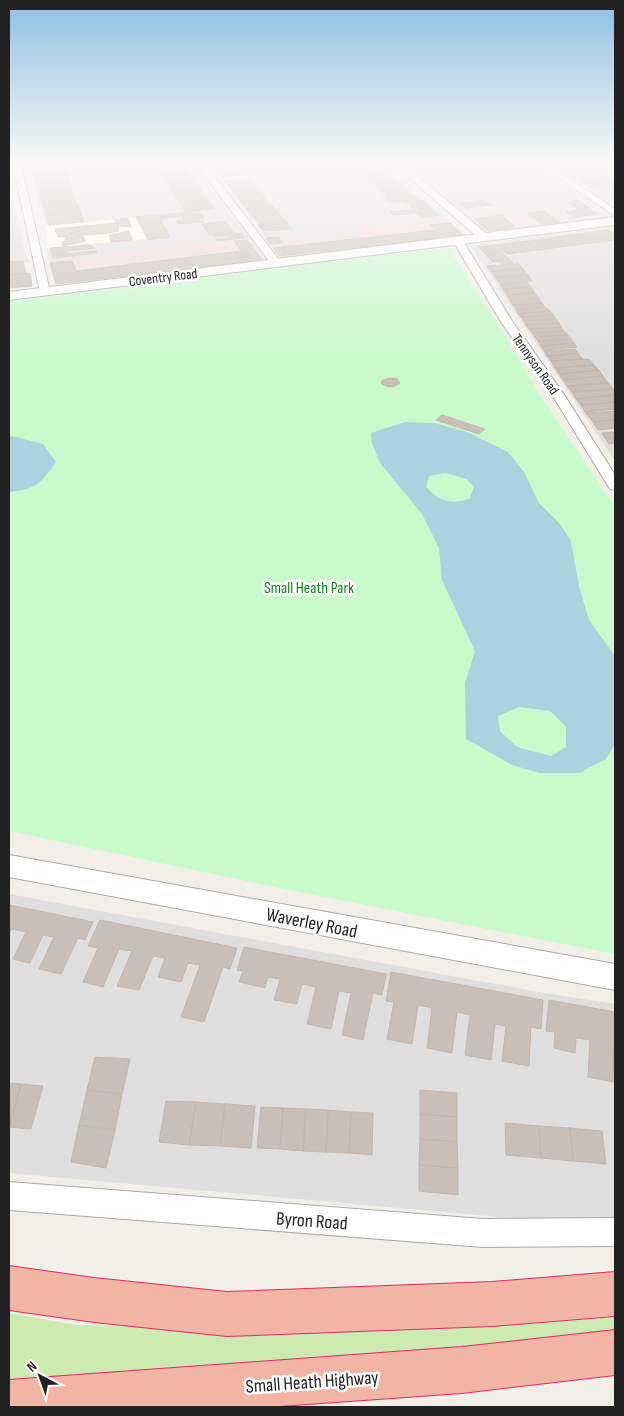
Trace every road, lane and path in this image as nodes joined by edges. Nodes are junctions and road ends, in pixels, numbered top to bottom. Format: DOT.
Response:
graph roads {
  1 [pos="32,230"];
  2 [pos="251,230"];
  3 [pos="476,230"];
  4 [pos="544,230"];
  5 [pos="484,237"];
  6 [pos="458,241"];
  7 [pos="276,263"];
  8 [pos="46,292"];
  9 [pos="9,296"];
  10 [pos="615,486"];
  11 [pos="9,866"];
  12 [pos="615,977"];
  13 [pos="9,1196"];
  14 [pos="615,1232"];
  15 [pos="9,1288"];
  16 [pos="615,1294"];
  17 [pos="615,1352"];
  18 [pos="9,1403"];
  1 -- 8 [label="street"];
  2 -- 7 [label="street"];
  3 -- 5 [label="street"];
  4 -- 5 [label="street, Coventry Road"];
  5 -- 6 [label="street, Coventry Road"];
  6 -- 7 [label="street, Coventry Road"];
  6 -- 10 [label="street, Tennyson Road"];
  7 -- 8 [label="street, Coventry Road"];
  8 -- 9 [label="street, Coventry Road"];
  11 -- 12 [label="street, Waverley Road"];
  13 -- 14 [label="street, Byron Road"];
  15 -- 16 [label="highway"];
  17 -- 18 [label="highway, Small Heath Highway"];
}
